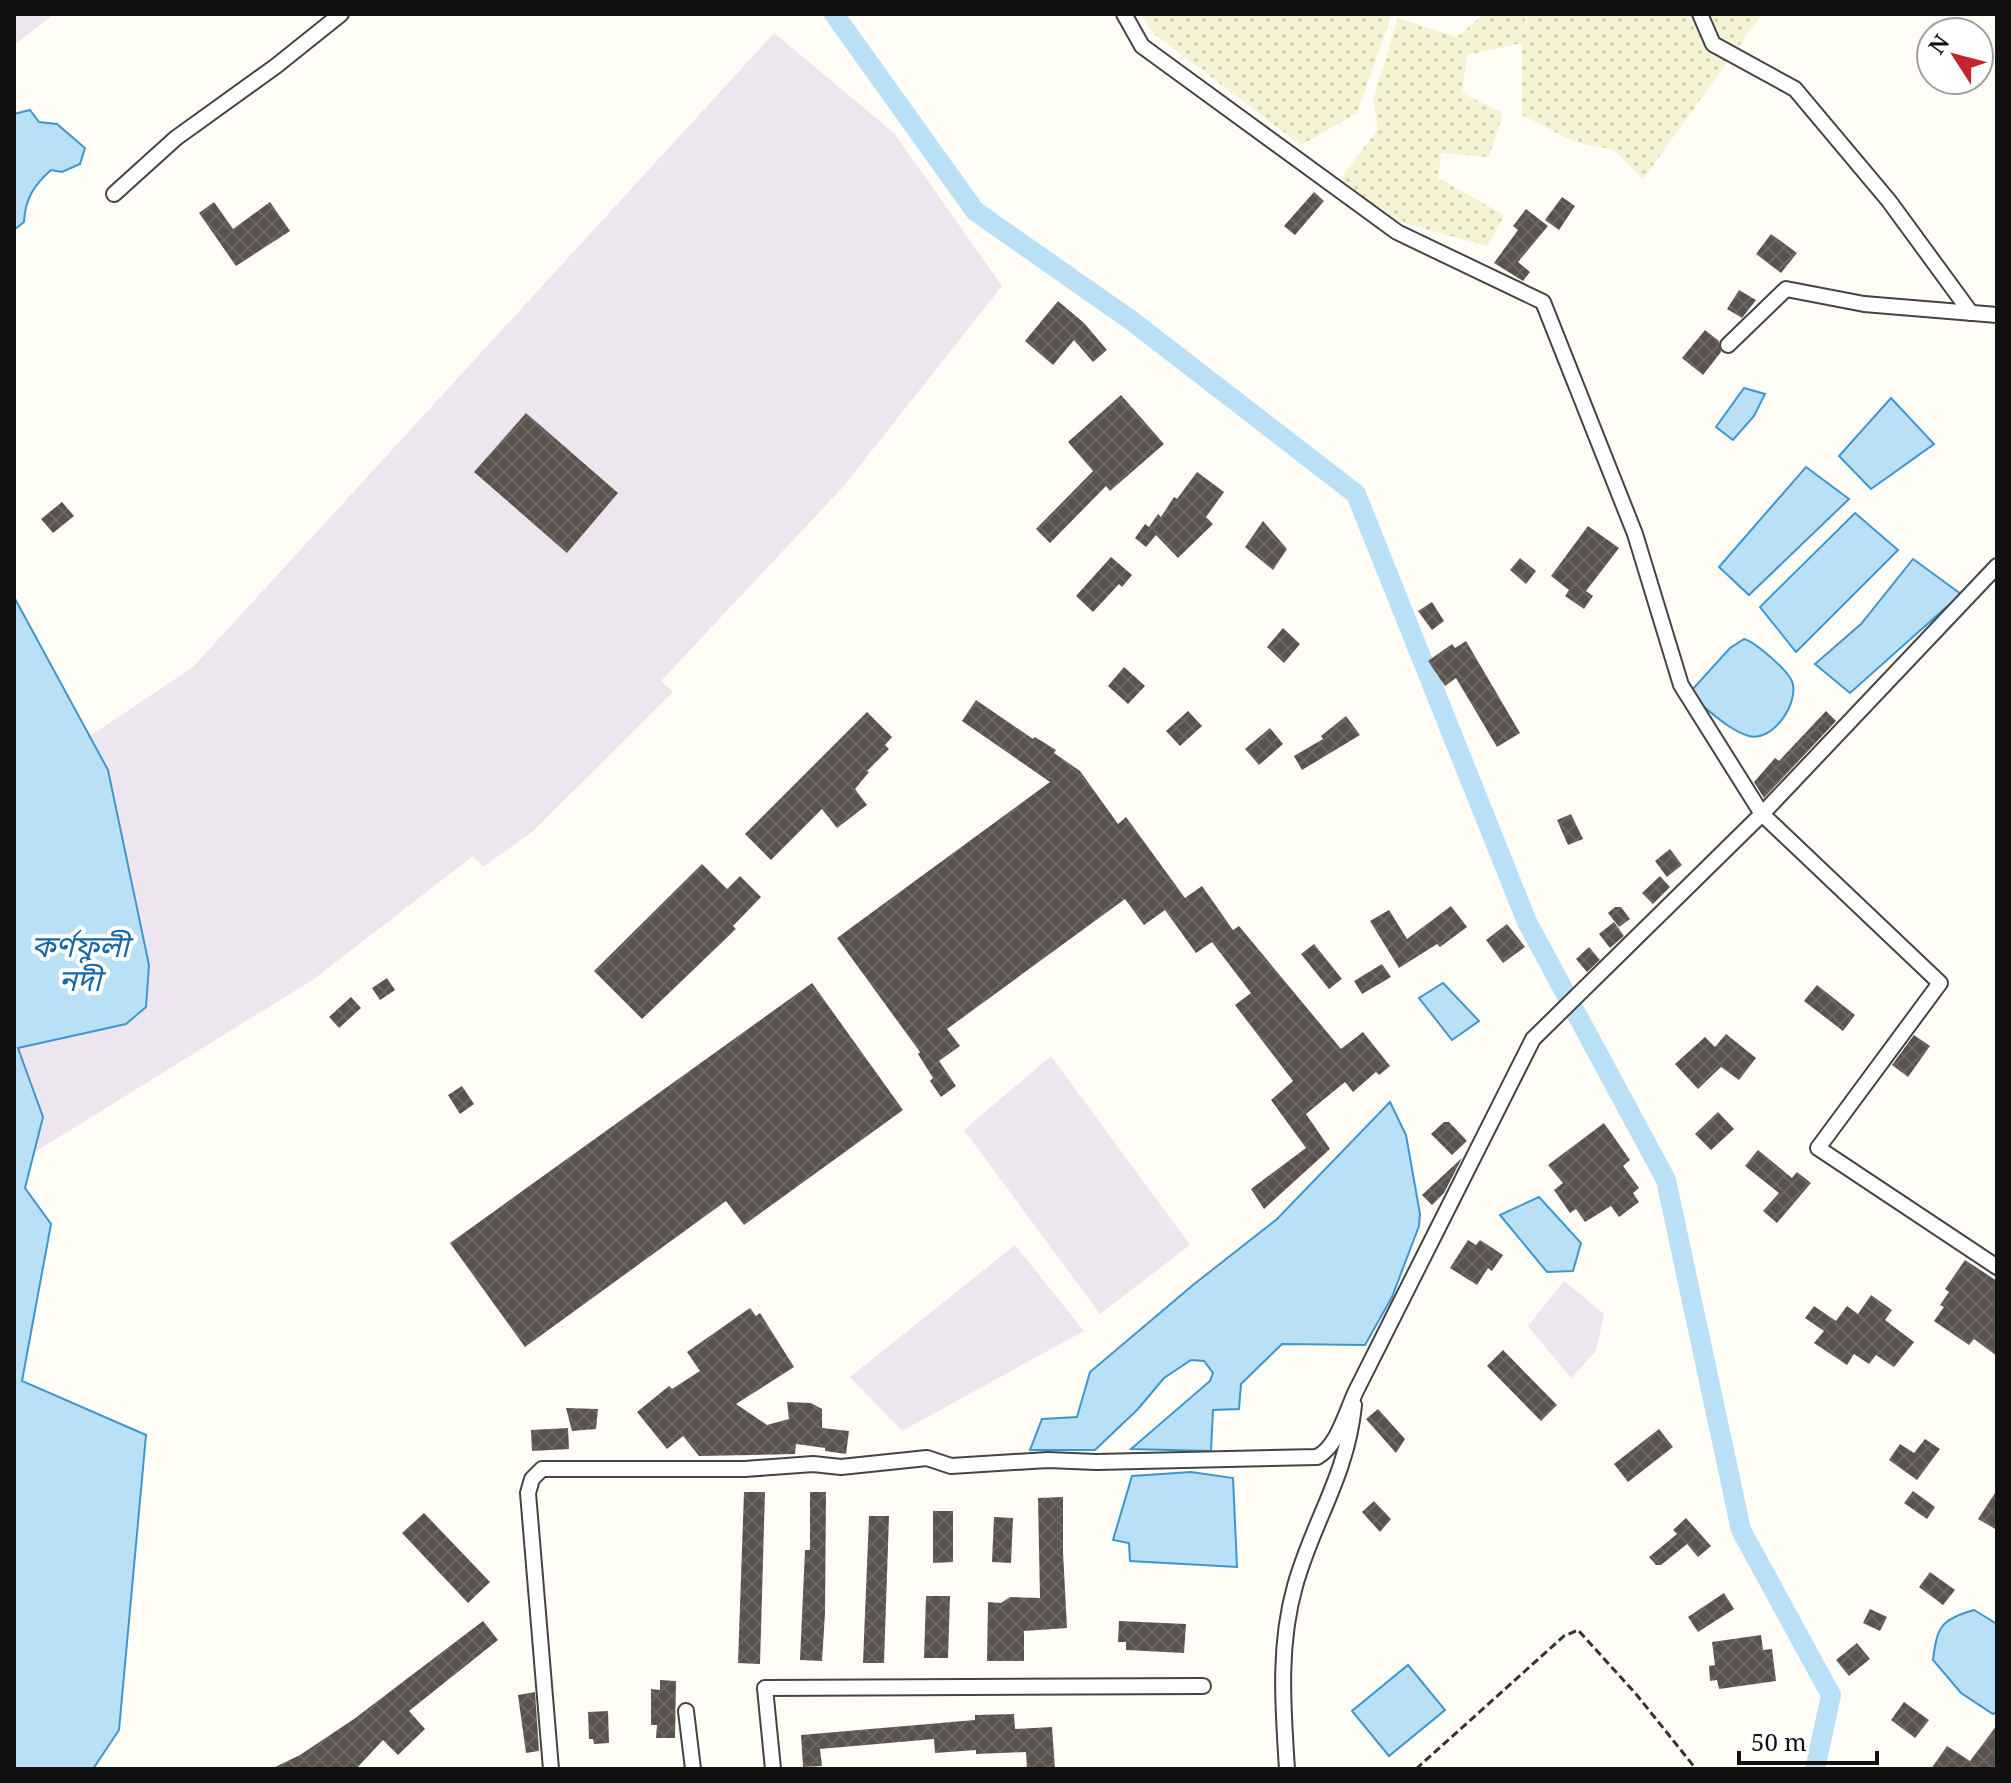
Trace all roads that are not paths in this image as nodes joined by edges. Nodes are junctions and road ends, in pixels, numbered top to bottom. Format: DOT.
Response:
graph roads {
  1 [pos="341,14"];
  2 [pos="1124,14"];
  3 [pos="1700,14"];
  4 [pos="114,194"];
  5 [pos="1971,313"];
  6 [pos="1997,315"];
  7 [pos="1728,345"];
  8 [pos="1997,566"];
  9 [pos="1762,814"];
  10 [pos="1997,1267"];
  11 [pos="1356,1391"];
  12 [pos="1203,1686"];
  13 [pos="686,1711"];
  14 [pos="551,1769"];
  15 [pos="693,1769"];
  16 [pos="773,1769"];
  17 [pos="1287,1769"];
  1 -- 4 [label="street"];
  2 -- 9 [label="street"];
  3 -- 5 [label="street"];
  5 -- 6 [label="street"];
  5 -- 7 [label="street"];
  8 -- 9 [label="street"];
  9 -- 10 [label="street"];
  9 -- 11 [label="street"];
  11 -- 14 [label="street"];
  11 -- 17 [label="street"];
  12 -- 16 [label="street"];
  13 -- 15 [label="street"];
}
